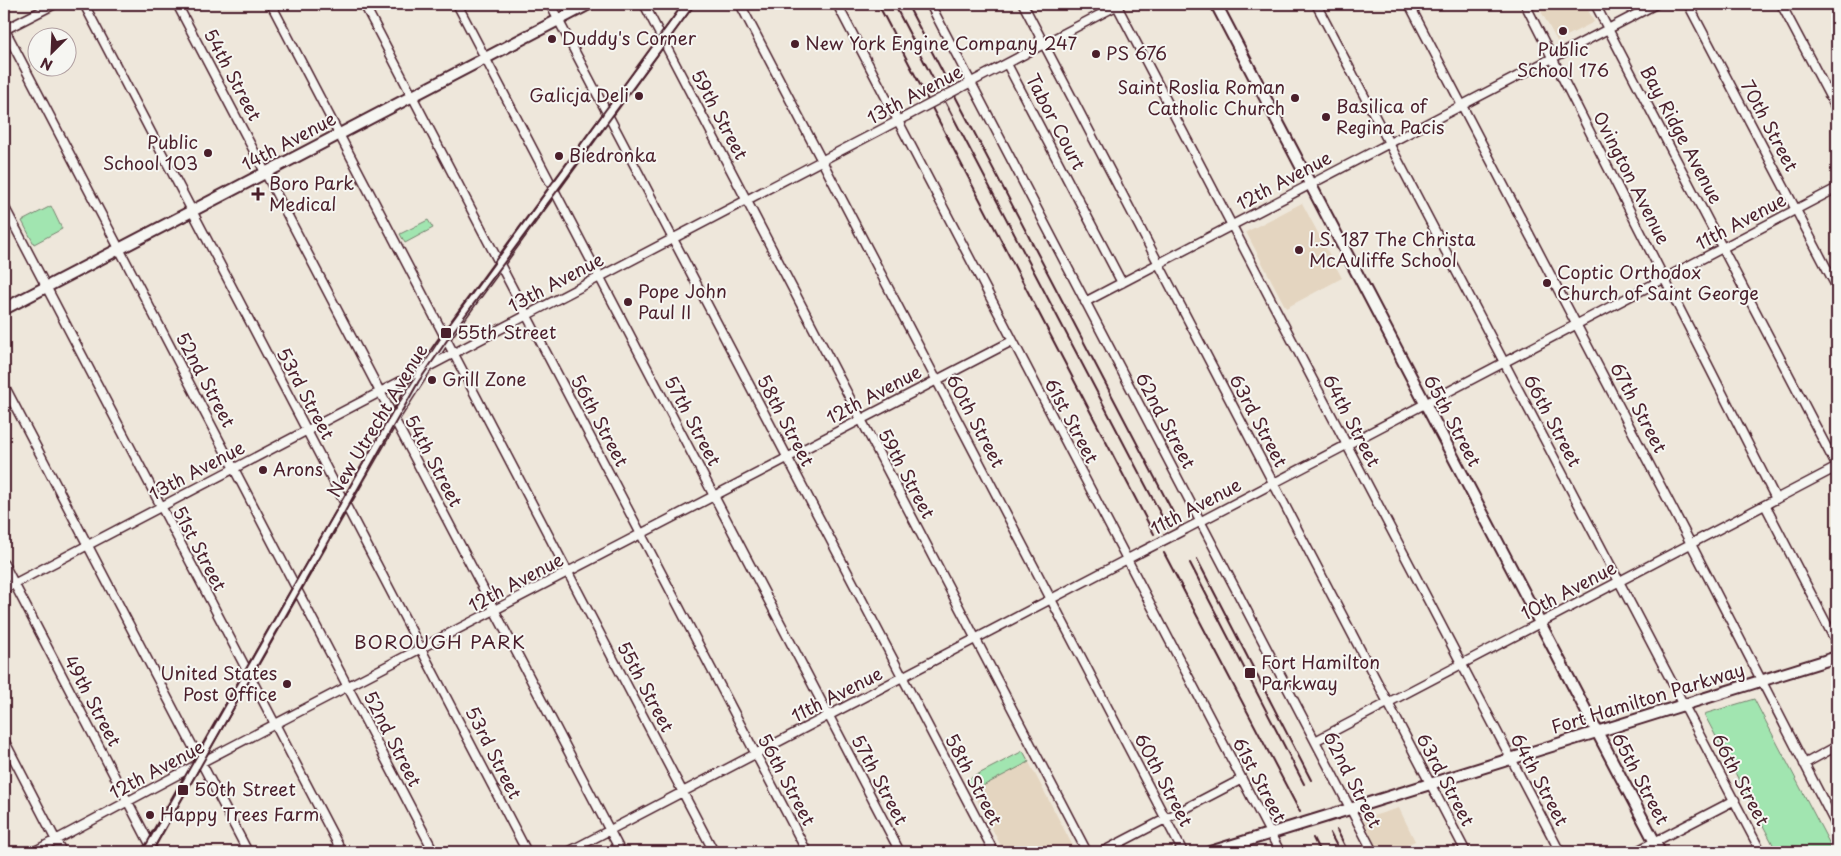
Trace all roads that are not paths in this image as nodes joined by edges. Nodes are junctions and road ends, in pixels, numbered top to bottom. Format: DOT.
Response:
graph roads {
  1 [pos="54,4"];
  2 [pos="84,4"];
  3 [pos="177,4"];
  4 [pos="271,4"];
  5 [pos="364,4"];
  6 [pos="457,4"];
  7 [pos="550,4"];
  8 [pos="588,4"];
  9 [pos="644,4"];
  10 [pos="689,4"];
  11 [pos="740,4"];
  12 [pos="837,4"];
  13 [pos="930,4"];
  14 [pos="1023,4"];
  15 [pos="1216,4"];
  16 [pos="1316,4"];
  17 [pos="1409,4"];
  18 [pos="1525,4"];
  19 [pos="1595,4"];
  20 [pos="1656,4"];
  21 [pos="1688,4"];
  22 [pos="1782,4"];
  23 [pos="1118,5"];
  24 [pos="558,20"];
  25 [pos="1608,28"];
  26 [pos="4,29"];
  27 [pos="663,40"];
  28 [pos="1044,44"];
  29 [pos="1553,57"];
  30 [pos="485,58"];
  31 [pos="1008,64"];
  32 [pos="971,82"];
  33 [pos="412,96"];
  34 [pos="1462,105"];
  35 [pos="1837,110"];
  36 [pos="608,114"];
  37 [pos="898,121"];
  38 [pos="339,134"];
  39 [pos="1389,143"];
  40 [pos="822,161"];
  41 [pos="266,173"];
  42 [pos="1310,184"];
  43 [pos="1837,188"];
  44 [pos="554,189"];
  45 [pos="746,200"];
  46 [pos="4,206"];
  47 [pos="1796,209"];
  48 [pos="192,211"];
  49 [pos="1232,226"];
  50 [pos="673,239"];
  51 [pos="1723,248"];
  52 [pos="119,249"];
  53 [pos="500,263"];
  54 [pos="1158,264"];
  55 [pos="600,277"];
  56 [pos="1665,278"];
  57 [pos="1122,282"];
  58 [pos="46,287"];
  59 [pos="1837,288"];
  60 [pos="1085,302"];
  61 [pos="4,309"];
  62 [pos="526,315"];
  63 [pos="1577,324"];
  64 [pos="445,338"];
  65 [pos="1012,340"];
  66 [pos="454,354"];
  67 [pos="1504,362"];
  68 [pos="426,368"];
  69 [pos="936,380"];
  70 [pos="4,385"];
  71 [pos="380,392"];
  72 [pos="1425,404"];
  73 [pos="394,419"];
  74 [pos="861,419"];
  75 [pos="307,430"];
  76 [pos="1346,445"];
  77 [pos="787,458"];
  78 [pos="1837,467"];
  79 [pos="234,468"];
  80 [pos="1273,483"];
  81 [pos="714,496"];
  82 [pos="1776,499"];
  83 [pos="345,503"];
  84 [pos="1764,505"];
  85 [pos="160,507"];
  86 [pos="1200,521"];
  87 [pos="641,534"];
  88 [pos="1692,544"];
  89 [pos="87,545"];
  90 [pos="1127,559"];
  91 [pos="4,564"];
  92 [pos="568,573"];
  93 [pos="1618,582"];
  94 [pos="14,583"];
  95 [pos="4,589"];
  96 [pos="297,589"];
  97 [pos="1051,599"];
  98 [pos="495,611"];
  99 [pos="1540,623"];
  100 [pos="976,639"];
  101 [pos="1837,644"];
  102 [pos="422,649"];
  103 [pos="1837,657"];
  104 [pos="1461,664"];
  105 [pos="248,673"];
  106 [pos="902,678"];
  107 [pos="1762,680"];
  108 [pos="349,687"];
  109 [pos="1388,702"];
  110 [pos="1684,705"];
  111 [pos="828,716"];
  112 [pos="275,725"];
  113 [pos="1597,732"];
  114 [pos="4,740"];
  115 [pos="1315,740"];
  116 [pos="1837,746"];
  117 [pos="756,755"];
  118 [pos="1511,759"];
  119 [pos="200,761"];
  120 [pos="1804,764"];
  121 [pos="194,767"];
  122 [pos="1242,779"];
  123 [pos="1430,784"];
  124 [pos="682,792"];
  125 [pos="1735,800"];
  126 [pos="128,802"];
  127 [pos="1350,809"];
  128 [pos="1166,818"];
  129 [pos="1837,827"];
  130 [pos="609,830"];
  131 [pos="1276,832"];
  132 [pos="56,840"];
  133 [pos="1654,842"];
  134 [pos="150,844"];
  135 [pos="33,852"];
  136 [pos="62,852"];
  137 [pos="146,852"];
  138 [pos="154,852"];
  139 [pos="248,852"];
  140 [pos="342,852"];
  141 [pos="434,852"];
  142 [pos="527,852"];
  143 [pos="568,852"];
  144 [pos="621,852"];
  145 [pos="714,852"];
  146 [pos="807,852"];
  147 [pos="900,852"];
  148 [pos="994,852"];
  149 [pos="1087,852"];
  150 [pos="1102,852"];
  151 [pos="1183,852"];
  152 [pos="1210,852"];
  153 [pos="1280,852"];
  154 [pos="1372,852"];
  155 [pos="1466,852"];
  156 [pos="1560,852"];
  157 [pos="1635,852"];
  158 [pos="1660,852"];
  159 [pos="1761,852"];
  1 -- 26 [label="street"];
  2 -- 48 [label="street, 53rd Street"];
  3 -- 41 [label="street, 54th Street"];
  4 -- 38 [label="street, 55th Street"];
  5 -- 33 [label="street, 56th Street"];
  6 -- 30 [label="street, 57th Street"];
  7 -- 24 [label="street, 58th Street"];
  8 -- 24 [label="main road, 14th Avenue"];
  9 -- 27 [label="street, 59th Street"];
  10 -- 27 [label="street, New Utrecht Avenue"];
  11 -- 40 [label="street, 60th Street"];
  12 -- 37 [label="street, 61st Street"];
  13 -- 32 [label="street, 62nd Street"];
  14 -- 28 [label="street, 63rd Street"];
  15 -- 42 [label="main road, 65th Street"];
  16 -- 39 [label="street, 66th Street"];
  17 -- 34 [label="street, 67th Street"];
  18 -- 29 [label="street, Ovington Avenue"];
  19 -- 25 [label="street, Bay Ridge Avenue"];
  20 -- 25 [label="street, 12th Avenue"];
  21 -- 47 [label="street, 70th Street"];
  22 -- 35 [label="street"];
  23 -- 28 [label="street, 13th Avenue"];
  23 -- 49 [label="street, 64th Street"];
  24 -- 30 [label="main road, 14th Avenue"];
  24 -- 36 [label="street, 58th Street"];
  25 -- 29 [label="street, 12th Avenue"];
  25 -- 51 [label="street, Bay Ridge Avenue"];
  26 -- 52 [label="street, 52nd Street"];
  27 -- 36 [label="street, New Utrecht Avenue"];
  27 -- 45 [label="street, 59th Street"];
  28 -- 31 [label="street, 13th Avenue"];
  28 -- 54 [label="street, 63rd Street"];
  29 -- 34 [label="street, 12th Avenue"];
  29 -- 56 [label="street, Ovington Avenue"];
  30 -- 33 [label="main road, 14th Avenue"];
  30 -- 44 [label="street, 57th Street"];
  31 -- 32 [label="street, 13th Avenue"];
  31 -- 57 [label="street, Tabor Court"];
  32 -- 37 [label="street, 13th Avenue, bridge"];
  32 -- 60 [label="street, 62nd Street"];
  33 -- 38 [label="main road, 14th Avenue"];
  33 -- 53 [label="street, 56th Street"];
  34 -- 39 [label="street, 12th Avenue"];
  34 -- 63 [label="street, 67th Street"];
  36 -- 44 [label="street, New Utrecht Avenue"];
  36 -- 50 [label="street, 58th Street"];
  37 -- 40 [label="street, 13th Avenue"];
  37 -- 65 [label="street, 61st Street"];
  38 -- 41 [label="main road, 14th Avenue"];
  38 -- 64 [label="street, 55th Street"];
  39 -- 42 [label="street, 12th Avenue"];
  39 -- 67 [label="street, 66th Street"];
  40 -- 45 [label="street, 13th Avenue"];
  40 -- 69 [label="street, 60th Street"];
  41 -- 48 [label="main road, 14th Avenue"];
  41 -- 71 [label="street, 54th Street"];
  42 -- 49 [label="street, 12th Avenue"];
  42 -- 72 [label="main road, 65th Street"];
  43 -- 47 [label="street, 11th Avenue"];
  44 -- 53 [label="street, New Utrecht Avenue"];
  44 -- 55 [label="street, 57th Street"];
  45 -- 50 [label="street, 13th Avenue"];
  45 -- 74 [label="street, 59th Street"];
  46 -- 58 [label="street, 51st Street"];
  47 -- 51 [label="street, 11th Avenue"];
  47 -- 59 [label="street, 70th Street"];
  48 -- 52 [label="main road, 14th Avenue"];
  48 -- 75 [label="street, 53rd Street"];
  49 -- 54 [label="street, 12th Avenue"];
  49 -- 76 [label="street, 64th Street"];
  50 -- 55 [label="street, 13th Avenue"];
  50 -- 77 [label="street, 58th Street"];
  51 -- 56 [label="street, 11th Avenue"];
  51 -- 78 [label="street, Bay Ridge Avenue"];
  52 -- 58 [label="main road, 14th Avenue"];
  52 -- 79 [label="street, 52nd Street"];
  53 -- 62 [label="street, 56th Street"];
  53 -- 64 [label="street, New Utrecht Avenue"];
  54 -- 57 [label="street, 12th Avenue"];
  54 -- 80 [label="street, 63rd Street"];
  55 -- 62 [label="street, 13th Avenue"];
  55 -- 81 [label="street, 57th Street"];
  56 -- 63 [label="street, 11th Avenue"];
  56 -- 82 [label="street, Ovington Avenue"];
  57 -- 60 [label="street, 12th Avenue"];
  58 -- 61 [label="main road, 14th Avenue"];
  58 -- 85 [label="street, 51st Street"];
  60 -- 86 [label="street, 62nd Street"];
  62 -- 66 [label="street, 13th Avenue"];
  62 -- 87 [label="street, 56th Street"];
  63 -- 67 [label="street, 11th Avenue"];
  63 -- 88 [label="street, 67th Street"];
  64 -- 66 [label="street, 55th Street"];
  64 -- 68 [label="street, New Utrecht Avenue"];
  65 -- 69 [label="street, 12th Avenue"];
  65 -- 90 [label="street, 61st Street"];
  66 -- 68 [label="street, 13th Avenue"];
  66 -- 92 [label="street, 55th Street"];
  67 -- 72 [label="street, 11th Avenue"];
  67 -- 93 [label="street, 66th Street"];
  68 -- 71 [label="street, 13th Avenue"];
  68 -- 73 [label="street, New Utrecht Avenue"];
  69 -- 74 [label="street, 12th Avenue"];
  69 -- 97 [label="street, 60th Street"];
  70 -- 89 [label="street"];
  71 -- 73 [label="street, 54th Street"];
  71 -- 75 [label="street, 13th Avenue"];
  72 -- 76 [label="street, 11th Avenue"];
  72 -- 99 [label="main road, 65th Street"];
  73 -- 83 [label="street, New Utrecht Avenue"];
  73 -- 98 [label="street, 54th Street"];
  74 -- 77 [label="street, 12th Avenue"];
  74 -- 100 [label="street, 59th Street"];
  75 -- 79 [label="street, 13th Avenue"];
  75 -- 83 [label="street, 53rd Street"];
  76 -- 80 [label="street, 11th Avenue"];
  76 -- 104 [label="street, 64th Street"];
  77 -- 81 [label="street, 12th Avenue"];
  77 -- 106 [label="street, 58th Street"];
  78 -- 82 [label="street, 10th Avenue"];
  79 -- 85 [label="street, 13th Avenue"];
  79 -- 96 [label="street, 52nd Street"];
  80 -- 86 [label="street, 11th Avenue"];
  80 -- 109 [label="street, 63rd Street"];
  81 -- 87 [label="street, 12th Avenue"];
  81 -- 111 [label="street, 57th Street"];
  82 -- 84 [label="street, 10th Avenue"];
  83 -- 96 [label="street, New Utrecht Avenue"];
  83 -- 102 [label="street, 53rd Street"];
  84 -- 88 [label="street, 10th Avenue"];
  84 -- 101 [label="street"];
  85 -- 89 [label="street, 13th Avenue"];
  85 -- 105 [label="street, 51st Street"];
  86 -- 90 [label="street, 11th Avenue, bridge"];
  86 -- 115 [label="street, 62nd Street"];
  87 -- 92 [label="street, 12th Avenue"];
  87 -- 117 [label="street, 56th Street"];
  88 -- 93 [label="street, 10th Avenue"];
  88 -- 107 [label="street, 67th Street"];
  89 -- 94 [label="street, 13th Avenue"];
  89 -- 119 [label="street"];
  90 -- 97 [label="street, 11th Avenue"];
  90 -- 122 [label="street, 61st Street"];
  91 -- 94 [label="street, 49th Street"];
  92 -- 98 [label="street, 12th Avenue"];
  92 -- 124 [label="street, 55th Street"];
  93 -- 99 [label="street, 10th Avenue"];
  93 -- 110 [label="street, 66th Street"];
  94 -- 95 [label="street, 13th Avenue"];
  94 -- 126 [label="street, 49th Street"];
  96 -- 105 [label="street, New Utrecht Avenue"];
  96 -- 108 [label="street, 52nd Street"];
  97 -- 100 [label="street, 11th Avenue"];
  97 -- 128 [label="street, 60th Street"];
  98 -- 102 [label="street, 12th Avenue"];
  98 -- 130 [label="street, 54th Street"];
  99 -- 104 [label="street, 10th Avenue"];
  99 -- 113 [label="main road, 65th Street"];
  100 -- 106 [label="street, 11th Avenue"];
  100 -- 149 [label="street, 59th Street"];
  102 -- 108 [label="street, 12th Avenue"];
  102 -- 142 [label="street, 53rd Street"];
  103 -- 107 [label="main road, Fort Hamilton Parkway"];
  104 -- 109 [label="street, 10th Avenue"];
  104 -- 118 [label="street, 64th Street"];
  105 -- 112 [label="street, 51st Street"];
  105 -- 119 [label="street, New Utrecht Avenue"];
  106 -- 111 [label="street, 11th Avenue"];
  106 -- 148 [label="street, 58th Street"];
  107 -- 110 [label="main road, Fort Hamilton Parkway"];
  107 -- 120 [label="street, 67th Street"];
  108 -- 112 [label="street, 12th Avenue"];
  108 -- 141 [label="street, 52nd Street"];
  109 -- 115 [label="street, 10th Avenue"];
  109 -- 123 [label="street, 63rd Street"];
  110 -- 113 [label="main road, Fort Hamilton Parkway"];
  110 -- 125 [label="street, 66th Street"];
  111 -- 117 [label="street, 11th Avenue"];
  111 -- 147 [label="street, 57th Street"];
  112 -- 119 [label="street, 12th Avenue"];
  112 -- 140 [label="street, 51st Street"];
  113 -- 118 [label="main road, Fort Hamilton Parkway"];
  113 -- 133 [label="main road, 65th Street"];
  114 -- 132 [label="street"];
  115 -- 127 [label="street, 62nd Street"];
  116 -- 120 [label="street"];
  117 -- 124 [label="street, 11th Avenue"];
  117 -- 146 [label="street, 56th Street"];
  118 -- 123 [label="main road, Fort Hamilton Parkway"];
  118 -- 156 [label="street, 64th Street"];
  119 -- 121 [label="street, New Utrecht Avenue"];
  119 -- 139 [label="street"];
  120 -- 129 [label="street, 67th Street"];
  121 -- 126 [label="street, 12th Avenue"];
  121 -- 134 [label="street, New Utrecht Avenue"];
  122 -- 128 [label="street"];
  122 -- 131 [label="street, 61st Street"];
  123 -- 127 [label="main road, Fort Hamilton Parkway"];
  123 -- 155 [label="street, 63rd Street"];
  124 -- 130 [label="street, 11th Avenue"];
  124 -- 145 [label="street, 55th Street"];
  125 -- 133 [label="street"];
  125 -- 159 [label="street, 66th Street"];
  126 -- 132 [label="street, 12th Avenue"];
  126 -- 134 [label="street, 49th Street"];
  127 -- 131 [label="main road, Fort Hamilton Parkway, bridge"];
  127 -- 154 [label="street, 62nd Street"];
  128 -- 150 [label="street"];
  128 -- 151 [label="street, 60th Street"];
  130 -- 143 [label="street, 11th Avenue"];
  130 -- 144 [label="street, 54th Street"];
  131 -- 152 [label="main road, Fort Hamilton Parkway"];
  131 -- 153 [label="street, 61st Street"];
  132 -- 135 [label="street, 12th Avenue"];
  132 -- 136 [label="street"];
  133 -- 157 [label="street"];
  133 -- 158 [label="main road, 65th Street"];
  134 -- 137 [label="street, New Utrecht Avenue"];
  134 -- 138 [label="street, 49th Street"];
}
